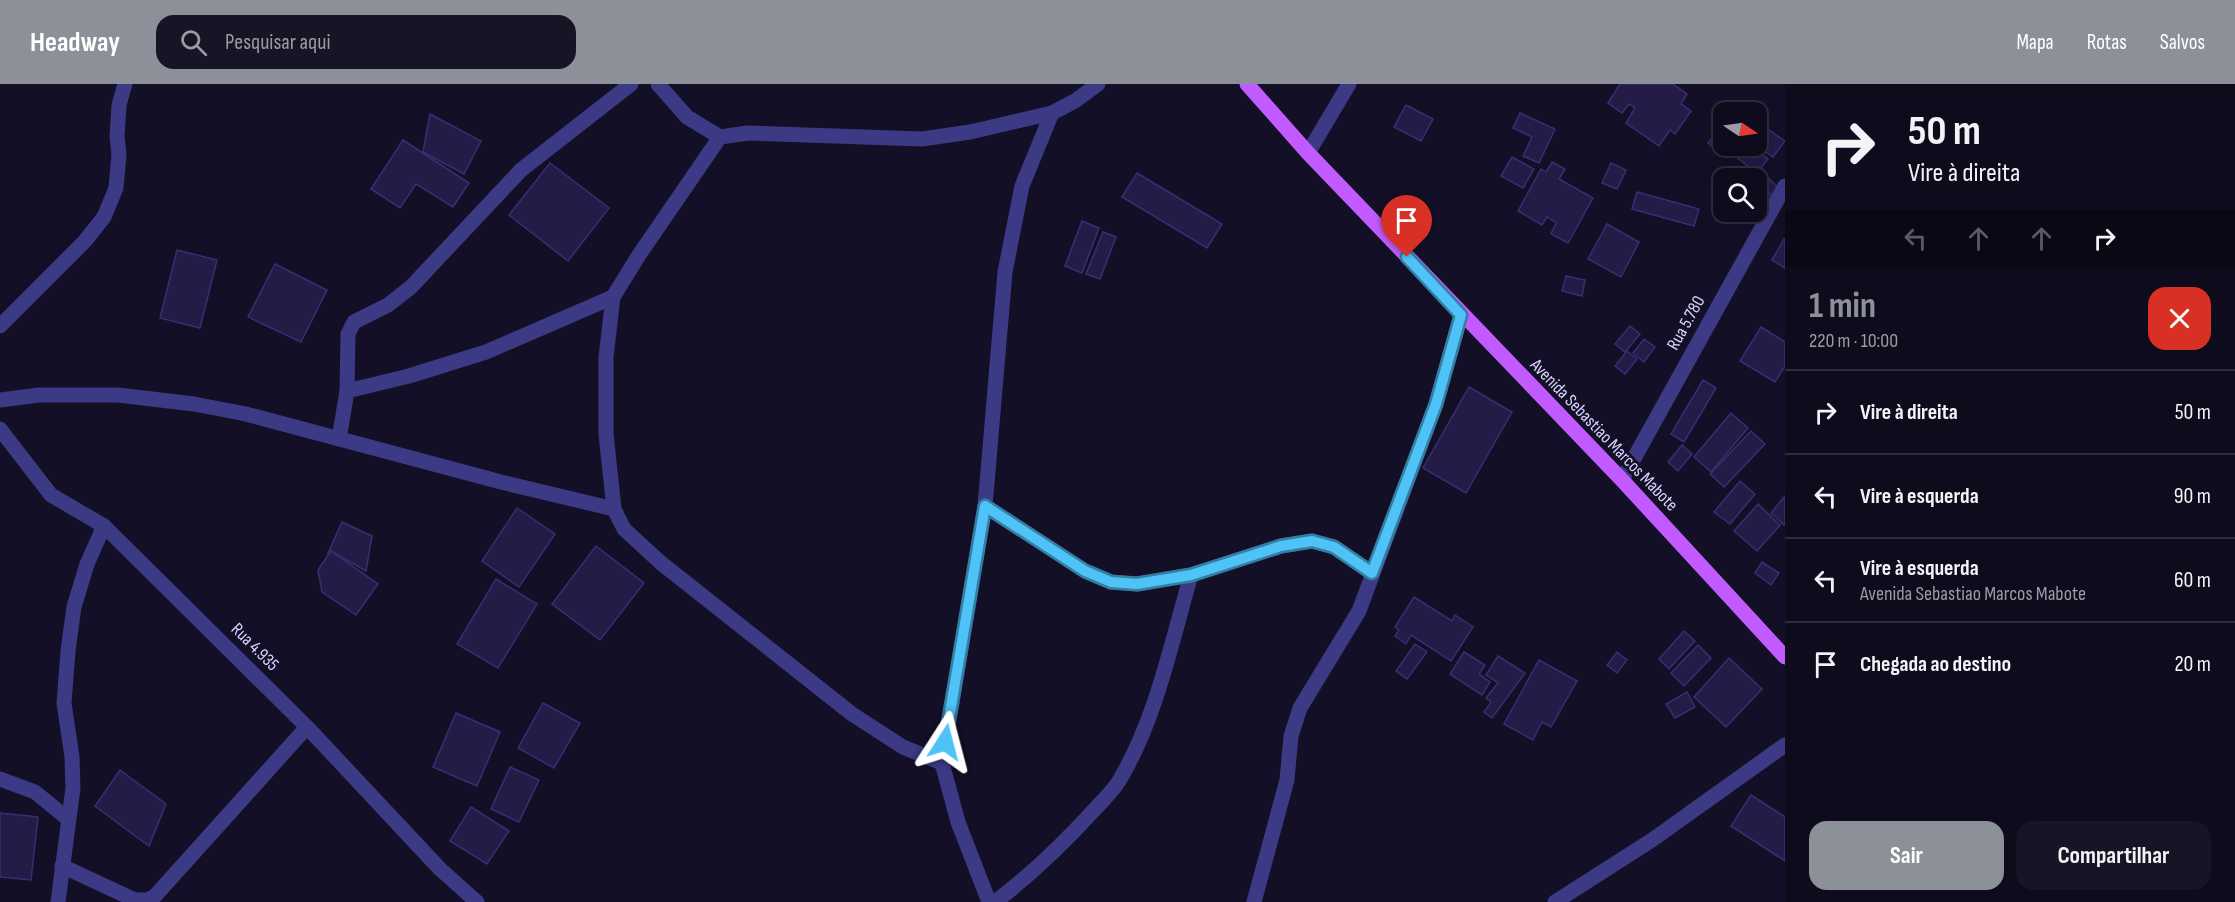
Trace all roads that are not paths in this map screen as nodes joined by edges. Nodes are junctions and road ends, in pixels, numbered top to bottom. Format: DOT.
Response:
graph roads {
  1 [pos="125,84"];
  2 [pos="631,84"];
  3 [pos="658,84"];
  4 [pos="1098,84"];
  5 [pos="1247,84"];
  6 [pos="1349,84"];
  7 [pos="1052,113"];
  8 [pos="720,137"];
  9 [pos="1308,153"];
  10 [pos="1785,186"];
  11 [pos="613,297"];
  12 [pos="1461,315"];
  13 [pos="0,326"];
  14 [pos="347,391"];
  15 [pos="0,400"];
  16 [pos="0,429"];
  17 [pos="339,439"];
  18 [pos="1622,480"];
  19 [pos="985,506"];
  20 [pos="614,509"];
  21 [pos="104,526"];
  22 [pos="1372,573"];
  23 [pos="1191,575"];
  24 [pos="1785,657"];
  25 [pos="308,727"];
  26 [pos="1785,744"];
  27 [pos="942,763"];
  28 [pos="0,778"];
  29 [pos="68,819"];
  30 [pos="62,866"];
  31 [pos="58,902"];
  32 [pos="477,902"];
  33 [pos="989,902"];
  34 [pos="996,902"];
  35 [pos="1254,902"];
  36 [pos="1555,902"];
  1 -- 13 [label="street"];
  2 -- 14 [label="street"];
  3 -- 8 [label="street"];
  4 -- 7 [label="street"];
  5 -- 9 [label="main road, Avenida Sebastiao Marcos Mabote"];
  6 -- 9 [label="street"];
  7 -- 8 [label="street"];
  7 -- 19 [label="street"];
  8 -- 11 [label="street"];
  9 -- 12 [label="main road, Avenida Sebastiao Marcos Mabote"];
  10 -- 18 [label="street, Rua 5.780"];
  11 -- 14 [label="street"];
  11 -- 20 [label="street"];
  12 -- 18 [label="main road, Avenida Sebastiao Marcos Mabote"];
  12 -- 22 [label="street"];
  14 -- 17 [label="street"];
  15 -- 17 [label="street"];
  16 -- 21 [label="street, Rua 4.935"];
  17 -- 20 [label="street"];
  18 -- 24 [label="main road, Avenida Sebastiao Marcos Mabote"];
  19 -- 23 [label="street"];
  19 -- 27 [label="street"];
  20 -- 27 [label="street"];
  21 -- 25 [label="street, Rua 4.935"];
  21 -- 29 [label="street"];
  22 -- 23 [label="street"];
  22 -- 35 [label="street"];
  23 -- 34 [label="street"];
  25 -- 30 [label="street"];
  25 -- 32 [label="street, Rua 4.935"];
  26 -- 36 [label="street"];
  27 -- 33 [label="street"];
  28 -- 29 [label="street"];
  29 -- 30 [label="street"];
  30 -- 31 [label="street"];
}
